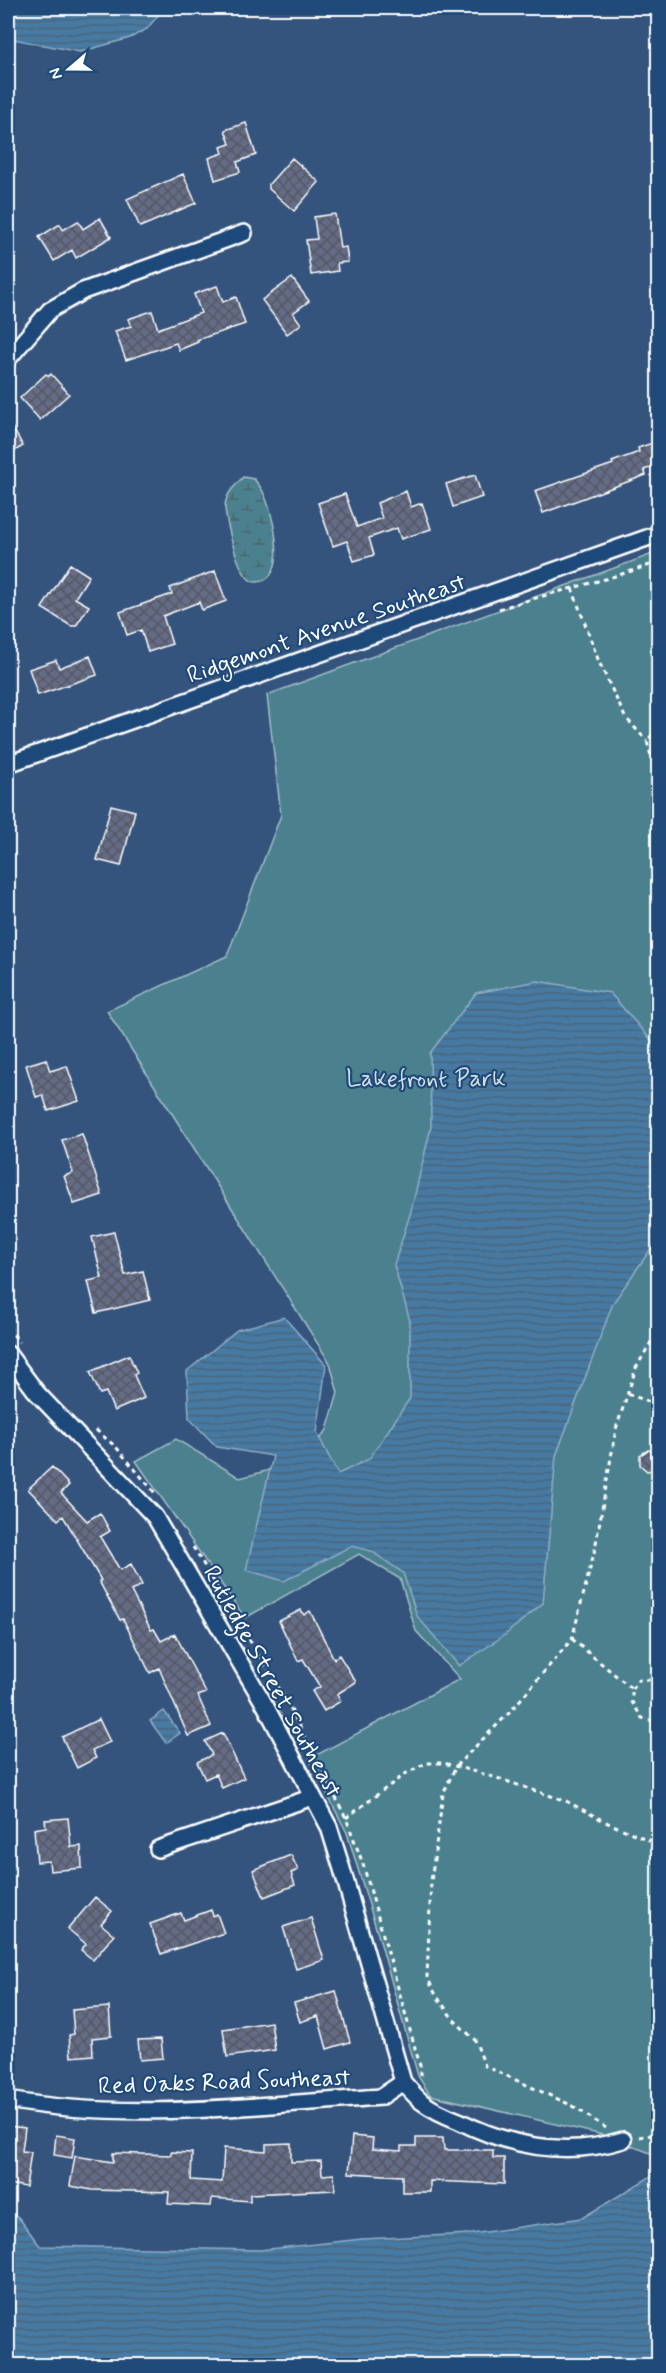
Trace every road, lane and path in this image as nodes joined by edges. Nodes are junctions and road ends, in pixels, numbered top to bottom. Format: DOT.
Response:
graph roads {
  1 [pos="244,233"];
  2 [pos="8,359"];
  3 [pos="658,534"];
  4 [pos="572,588"];
  5 [pos="658,728"];
  6 [pos="647,741"];
  7 [pos="8,764"];
  8 [pos="658,782"];
  9 [pos="658,1330"];
  10 [pos="8,1354"];
  11 [pos="627,1394"];
  12 [pos="658,1405"];
  13 [pos="658,1435"];
  14 [pos="658,1462"];
  15 [pos="572,1639"];
  16 [pos="658,1685"];
  17 [pos="632,1689"];
  18 [pos="658,1718"];
  19 [pos="654,1721"];
  20 [pos="658,1733"];
  21 [pos="456,1766"];
  22 [pos="313,1797"];
  23 [pos="328,1827"];
  24 [pos="658,1833"];
  25 [pos="653,1842"];
  26 [pos="658,1844"];
  27 [pos="158,1849"];
  28 [pos="403,2082"];
  29 [pos="8,2100"];
  30 [pos="658,2134"];
  31 [pos="623,2140"];
  1 -- 2 [label="street"];
  3 -- 7 [label="street, Ridgemont Avenue Southeast"];
  4 -- 6 [label="path"];
  5 -- 6 [label="path"];
  6 -- 8 [label="path"];
  9 -- 11 [label="path"];
  10 -- 22 [label="street, Rutledge Street Southeast"];
  11 -- 12 [label="path"];
  11 -- 15 [label="path"];
  13 -- 14 [label="path"];
  15 -- 17 [label="path"];
  15 -- 21 [label="path"];
  16 -- 17 [label="path"];
  17 -- 19 [label="path"];
  18 -- 19 [label="path"];
  19 -- 20 [label="path"];
  21 -- 23 [label="path"];
  21 -- 25 [label="path"];
  21 -- 31 [label="path"];
  22 -- 23 [label="street, Rutledge Street Southeast"];
  22 -- 27 [label="street"];
  23 -- 28 [label="street, Rutledge Street Southeast"];
  24 -- 25 [label="path"];
  25 -- 26 [label="path"];
  28 -- 29 [label="street, Red Oaks Road Southeast"];
  28 -- 31 [label="street"];
  30 -- 31 [label="path"];
}
